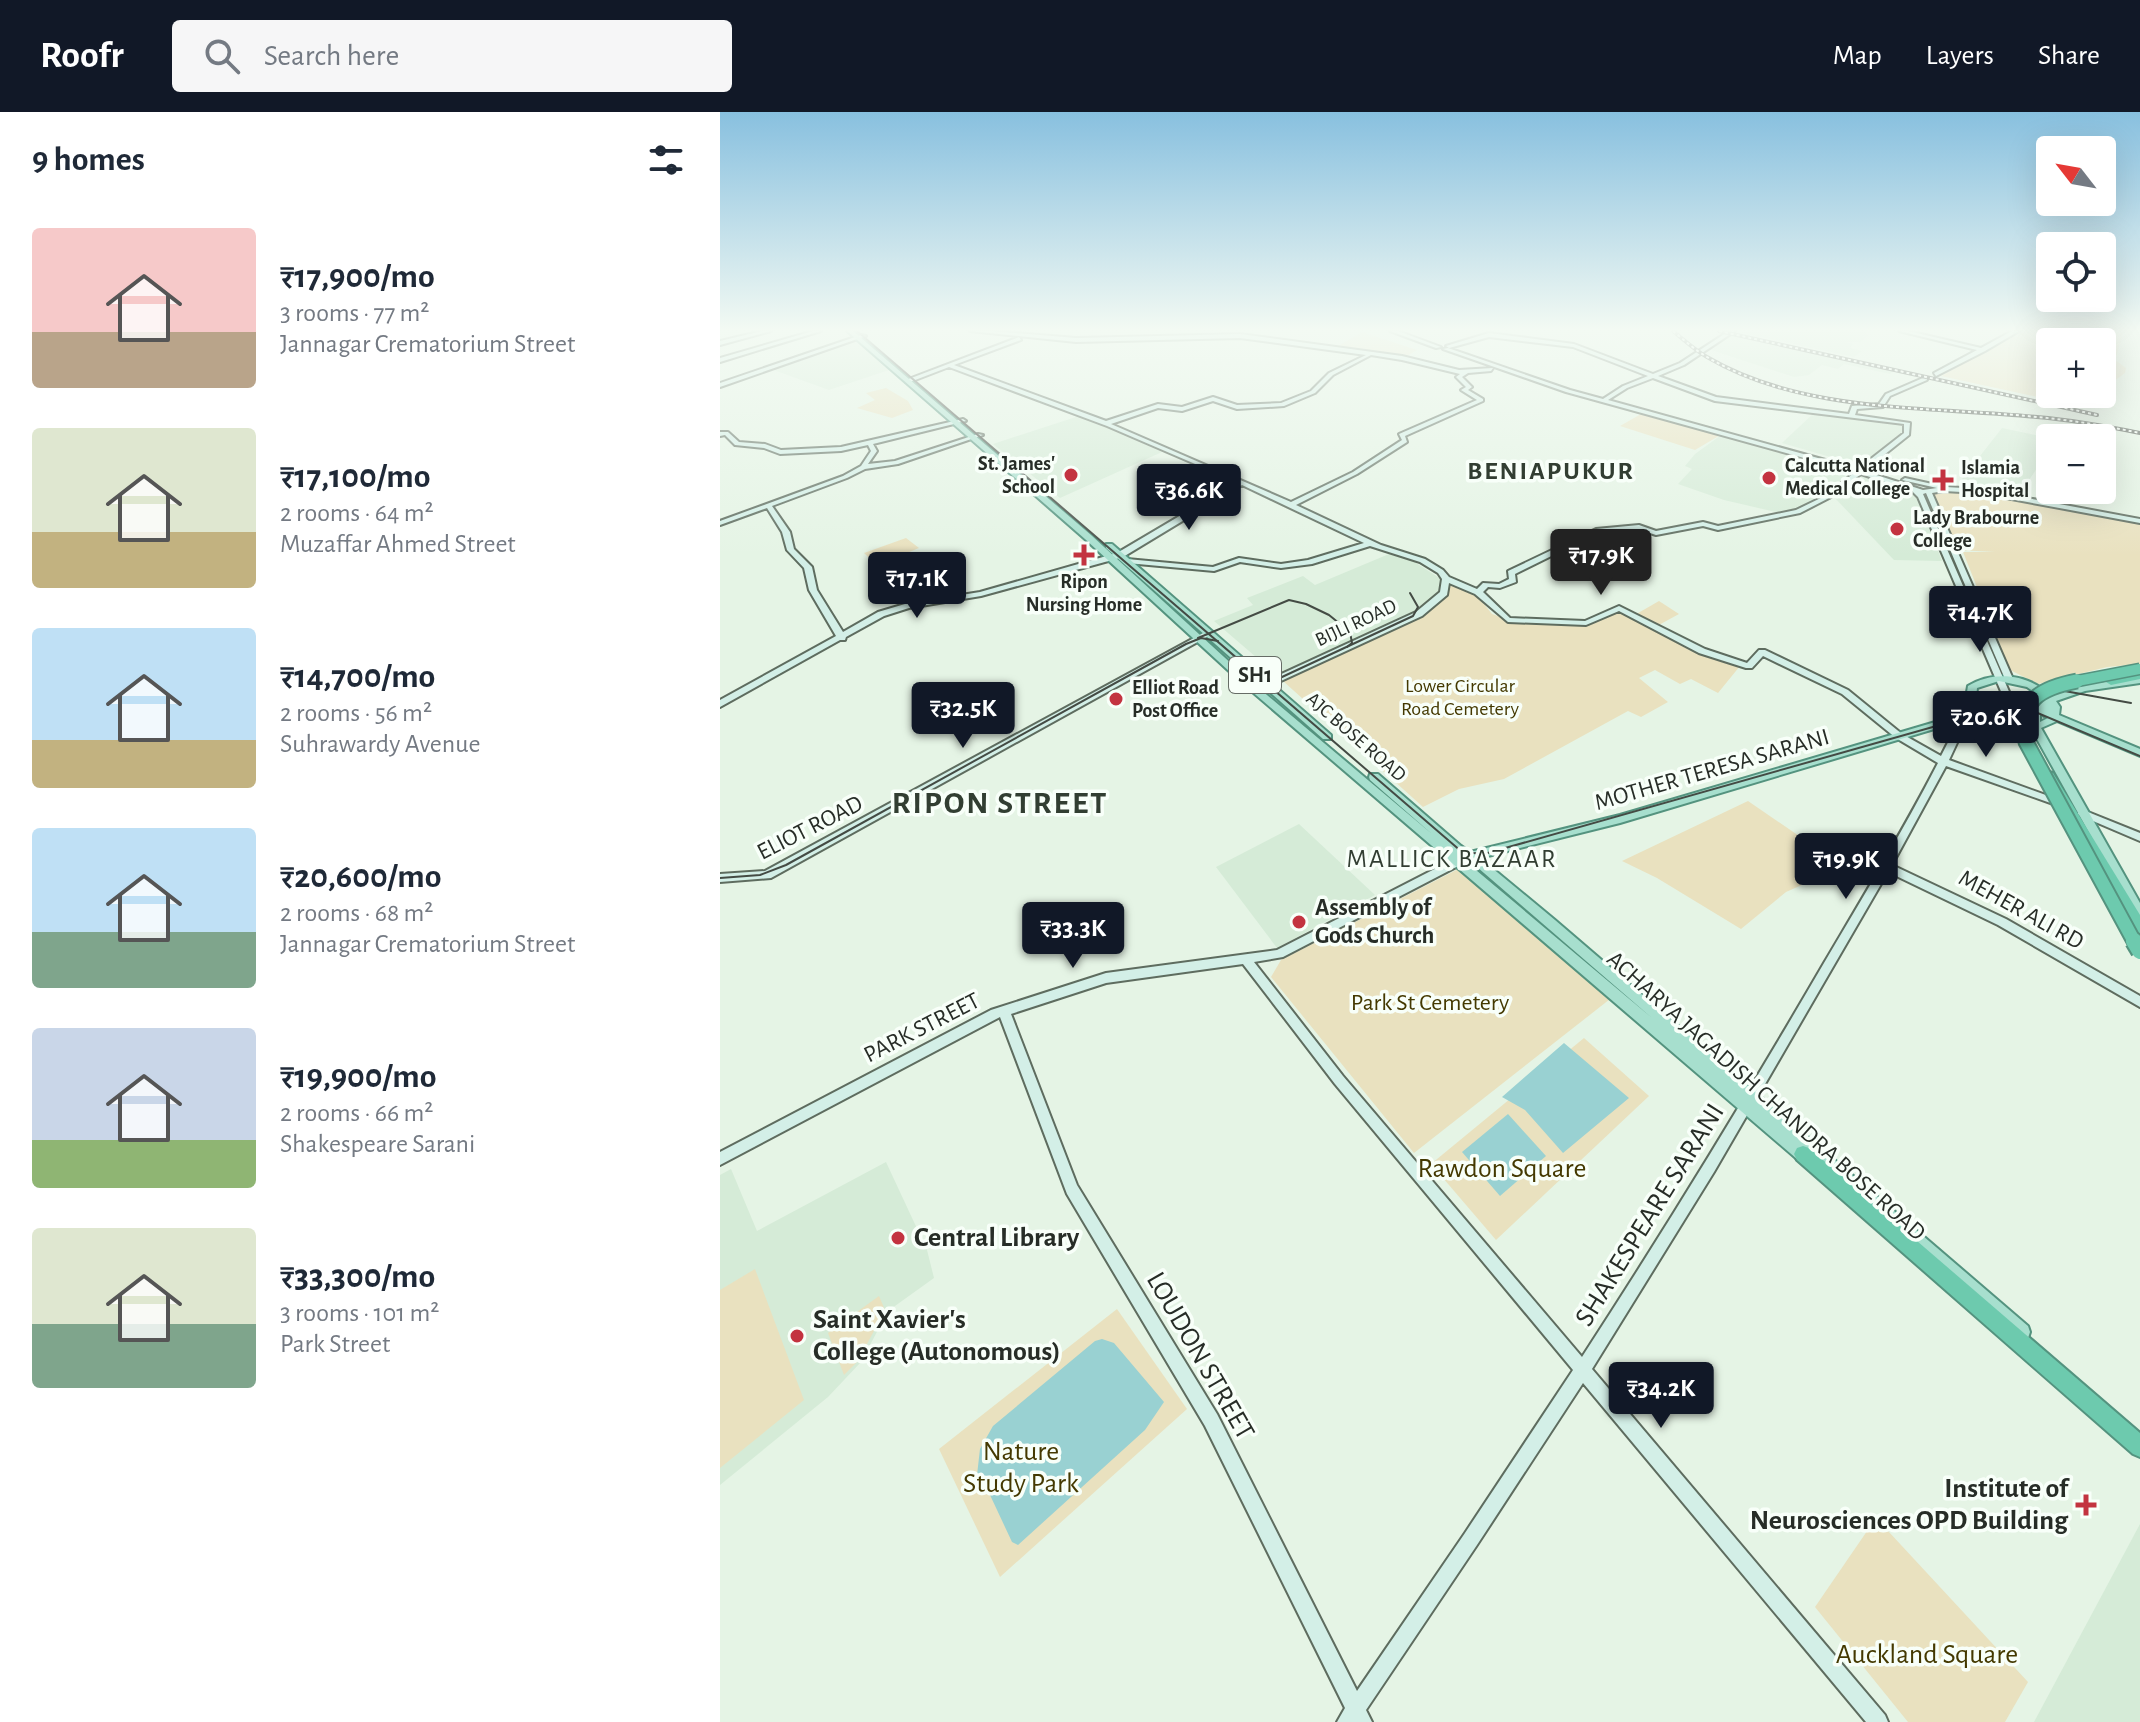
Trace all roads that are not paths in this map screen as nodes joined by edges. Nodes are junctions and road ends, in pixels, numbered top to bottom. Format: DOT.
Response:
graph roads {
  1 [pos="941,406"];
  2 [pos="1067,406"];
  3 [pos="1158,406"];
  4 [pos="1159,406"];
  5 [pos="1191,406"];
  6 [pos="1234,406"];
  7 [pos="1257,406"];
  8 [pos="1467,406"];
  9 [pos="1631,406"];
  10 [pos="1772,406"];
  11 [pos="1877,406"];
  12 [pos="1852,416"];
  13 [pos="959,422"];
  14 [pos="1107,423"];
  15 [pos="720,434"];
  16 [pos="976,437"];
  17 [pos="871,445"];
  18 [pos="863,467"];
  19 [pos="1863,471"];
  20 [pos="1242,482"];
  21 [pos="1922,488"];
  22 [pos="1293,504"];
  23 [pos="769,506"];
  24 [pos="2140,521"];
  25 [pos="720,523"];
  26 [pos="1371,543"];
  27 [pos="1119,558"];
  28 [pos="1446,579"];
  29 [pos="1478,592"];
  30 [pos="1203,636"];
  31 [pos="842,638"];
  32 [pos="2140,673"];
  33 [pos="2004,678"];
  34 [pos="2115,681"];
  35 [pos="1261,687"];
  36 [pos="2042,693"];
  37 [pos="720,704"];
  38 [pos="2012,705"];
  39 [pos="2036,711"];
  40 [pos="1984,712"];
  41 [pos="1968,716"];
  42 [pos="2053,719"];
  43 [pos="2030,727"];
  44 [pos="1899,736"];
  45 [pos="2140,753"];
  46 [pos="2140,760"];
  47 [pos="1944,762"];
  48 [pos="2047,772"];
  49 [pos="2062,804"];
  50 [pos="2081,816"];
  51 [pos="2140,837"];
  52 [pos="1463,859"];
  53 [pos="1886,866"];
  54 [pos="720,878"];
  55 [pos="2140,914"];
  56 [pos="2140,927"];
  57 [pos="2140,943"];
  58 [pos="2140,951"];
  59 [pos="1247,961"];
  60 [pos="2136,1000"];
  61 [pos="1004,1012"];
  62 [pos="1751,1102"];
  63 [pos="1803,1154"];
  64 [pos="720,1159"];
  65 [pos="1583,1369"];
  66 [pos="2140,1433"];
  67 [pos="2140,1447"];
  68 [pos="2140,1459"];
  69 [pos="1355,1718"];
  70 [pos="1878,1722"];
  1 -- 13 [label="main road"];
  2 -- 14 [label="street"];
  3 -- 14 [label="street"];
  4 -- 5 [label="street"];
  6 -- 7 [label="street"];
  8 -- 22 [label="street"];
  9 -- 19 [label="street"];
  10 -- 12 [label="street"];
  11 -- 12 [label="street"];
  12 -- 19 [label="street"];
  13 -- 16 [label="main road"];
  13 -- 17 [label="street"];
  14 -- 20 [label="street"];
  15 -- 17 [label="street"];
  16 -- 18 [label="street"];
  16 -- 27 [label="main road, SH1"];
  17 -- 18 [label="street"];
  18 -- 23 [label="street"];
  19 -- 21 [label="street"];
  19 -- 29 [label="street"];
  20 -- 22 [label="street"];
  20 -- 27 [label="street"];
  21 -- 24 [label="street"];
  21 -- 33 [label="street"];
  21 -- 33 [label="street"];
  22 -- 26 [label="street"];
  23 -- 25 [label="street"];
  23 -- 31 [label="street"];
  26 -- 27 [label="street"];
  26 -- 28 [label="street"];
  27 -- 30 [label="main road, SH1"];
  27 -- 30 [label="main road"];
  27 -- 31 [label="street"];
  28 -- 29 [label="street"];
  28 -- 35 [label="street, BIJLI ROAD"];
  29 -- 44 [label="street"];
  30 -- 35 [label="main road, SH1"];
  30 -- 54 [label="street, ELIOT ROAD"];
  31 -- 37 [label="street"];
  32 -- 34 [label="highway"];
  32 -- 36 [label="highway"];
  32 -- 58 [label="highway, bridge"];
  33 -- 36 [label="main road"];
  33 -- 38 [label="street"];
  33 -- 40 [label="main road"];
  34 -- 36 [label="main road"];
  35 -- 52 [label="main road, ACHARYA JAGADISH CHANDRA BOSE ROAD"];
  36 -- 38 [label="highway"];
  36 -- 39 [label="main road"];
  36 -- 42 [label="main road"];
  38 -- 39 [label="main road"];
  38 -- 40 [label="main road"];
  38 -- 43 [label="main road"];
  39 -- 42 [label="main road"];
  39 -- 43 [label="main road"];
  40 -- 41 [label="main road"];
  40 -- 43 [label="main road"];
  41 -- 44 [label="main road, MOTHER TERESA SARANI"];
  41 -- 47 [label="street, SHAKESPEARE SARANI"];
  42 -- 43 [label="main road"];
  42 -- 45 [label="main road"];
  42 -- 46 [label="main road"];
  43 -- 48 [label="main road"];
  43 -- 50 [label="main road"];
  44 -- 47 [label="street"];
  44 -- 52 [label="main road, MOTHER TERESA SARANI"];
  47 -- 49 [label="street"];
  47 -- 53 [label="street, SHAKESPEARE SARANI"];
  48 -- 49 [label="main road"];
  48 -- 50 [label="highway"];
  49 -- 57 [label="main road"];
  50 -- 51 [label="street"];
  50 -- 55 [label="main road"];
  50 -- 56 [label="highway"];
  52 -- 59 [label="street, PARK STREET"];
  52 -- 62 [label="main road, ACHARYA JAGADISH CHANDRA BOSE ROAD"];
  53 -- 60 [label="street, MEHER ALI RD"];
  53 -- 62 [label="street, SHAKESPEARE SARANI"];
  59 -- 61 [label="street, PARK STREET"];
  59 -- 65 [label="street"];
  61 -- 64 [label="street, PARK STREET"];
  61 -- 69 [label="street, LOUDON STREET"];
  62 -- 63 [label="main road, ACHARYA JAGADISH CHANDRA BOSE ROAD"];
  62 -- 65 [label="street, SHAKESPEARE SARANI"];
  62 -- 66 [label="main road, ACHARYA JAGADISH CHANDRA BOSE ROAD"];
  63 -- 67 [label="highway"];
  63 -- 68 [label="main road, ACHARYA JAGADISH CHANDRA BOSE ROAD"];
  65 -- 69 [label="street, SHAKESPEARE SARANI"];
  65 -- 70 [label="street"];
}
